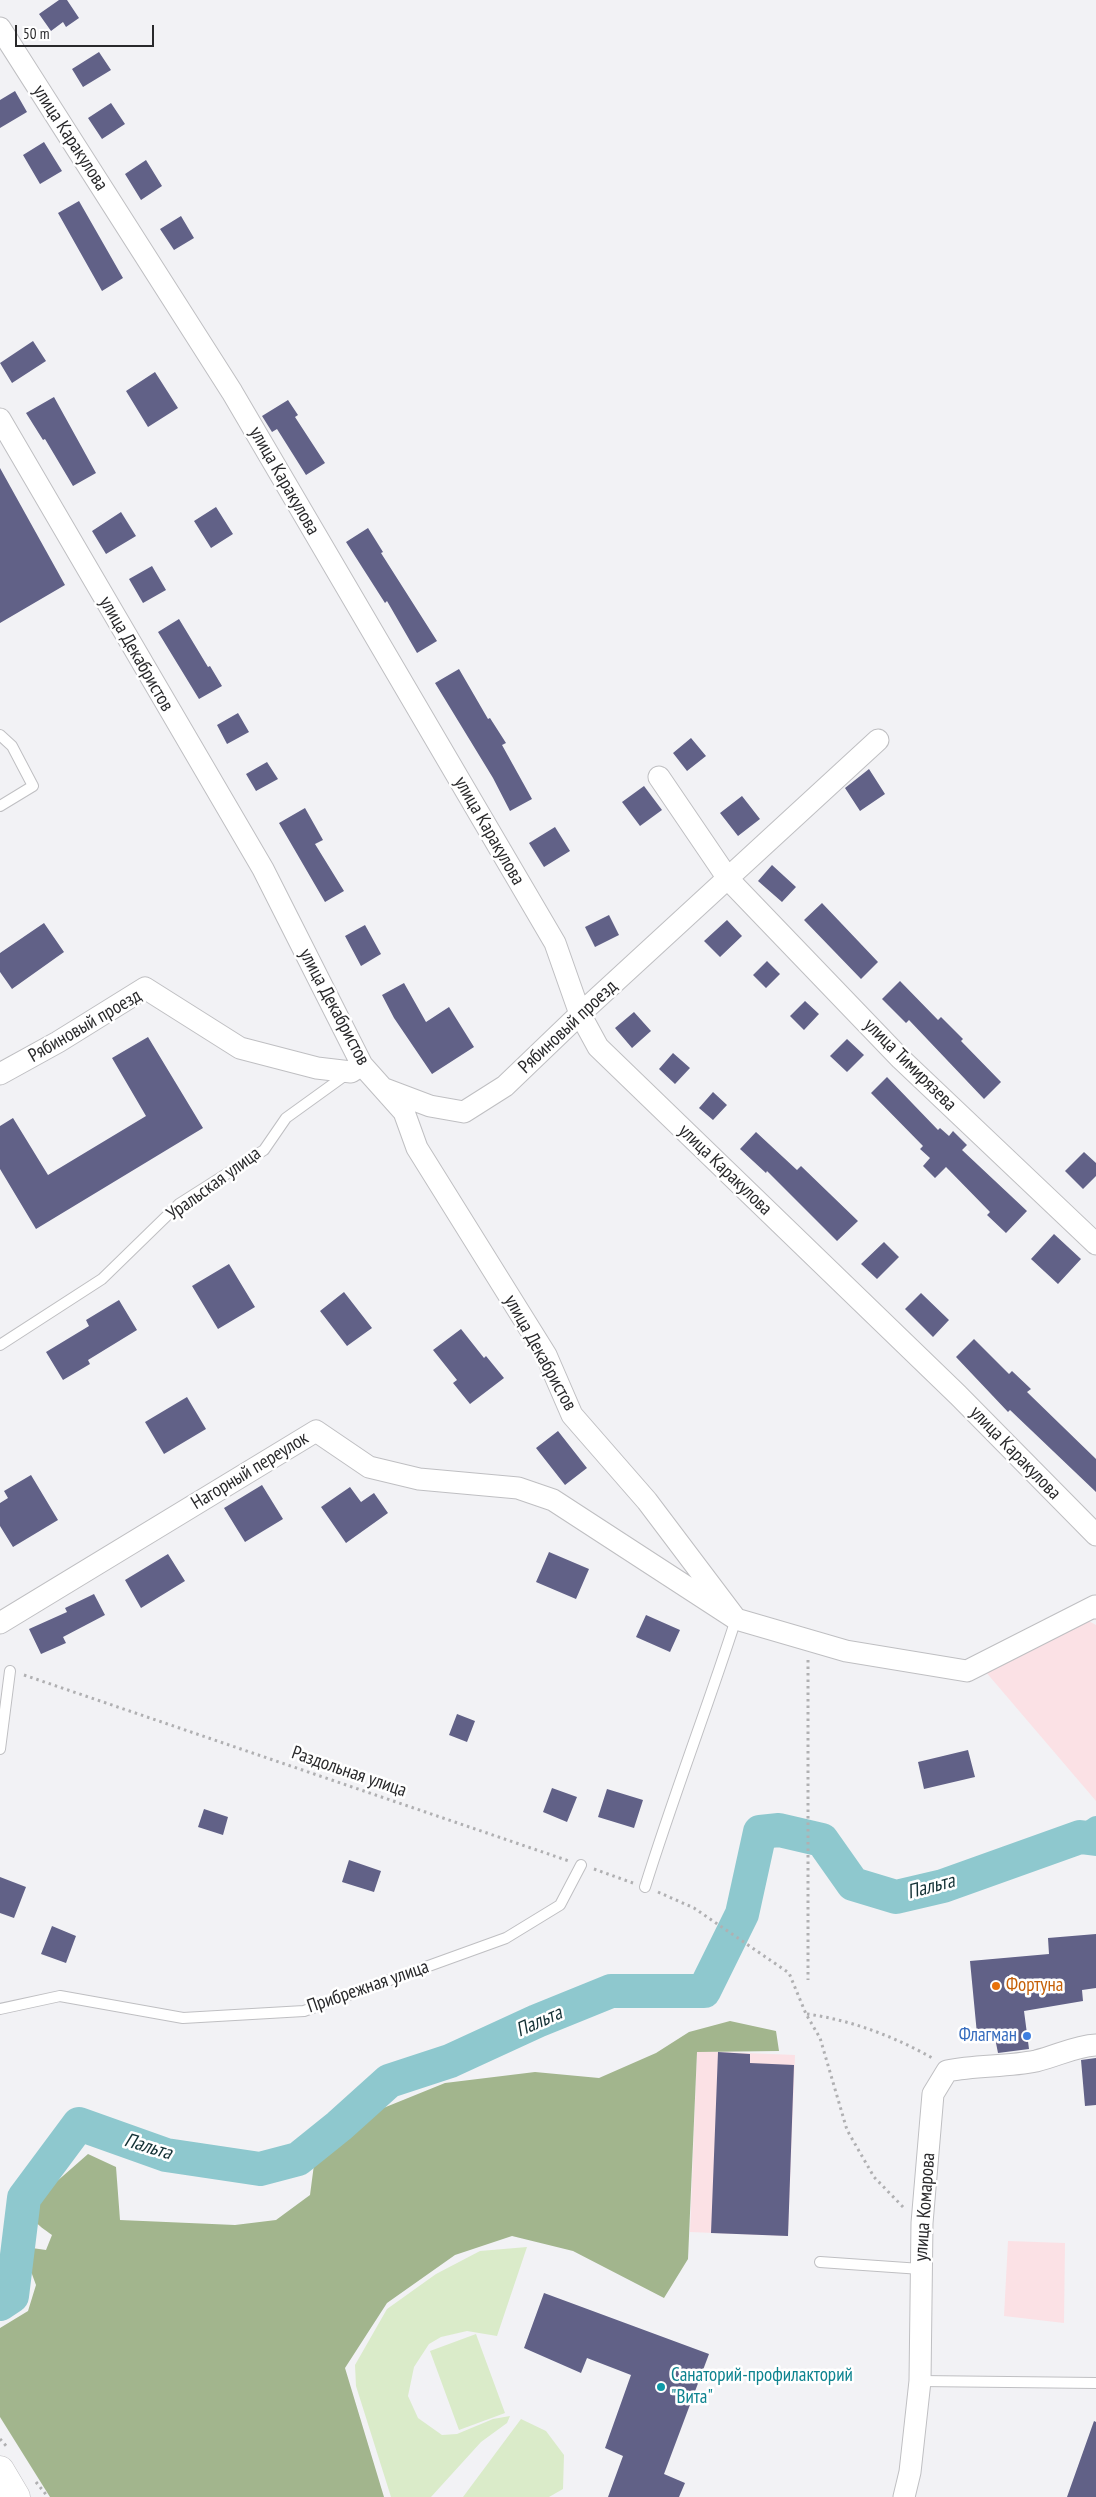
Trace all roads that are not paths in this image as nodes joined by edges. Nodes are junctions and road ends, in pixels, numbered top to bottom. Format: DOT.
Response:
graph roads {
  1 [pos="0,28"];
  2 [pos="0,418"];
  3 [pos="0,735"];
  4 [pos="878,740"];
  5 [pos="659,777"];
  6 [pos="0,806"];
  7 [pos="729,880"];
  8 [pos="580,1014"];
  9 [pos="356,1068"];
  10 [pos="0,1074"];
  11 [pos="384,1088"];
  12 [pos="1096,1244"];
  13 [pos="0,1345"];
  14 [pos="1096,1535"];
  15 [pos="1096,1602"];
  16 [pos="736,1619"];
  17 [pos="0,1622"];
  18 [pos="10,1671"];
  19 [pos="0,1749"];
  20 [pos="582,1865"];
  21 [pos="645,1887"];
  22 [pos="0,2009"];
  23 [pos="1096,2045"];
  24 [pos="820,2262"];
  25 [pos="920,2269"];
  26 [pos="920,2381"];
  27 [pos="1096,2382"];
  28 [pos="0,2470"];
  29 [pos="16,2497"];
  30 [pos="904,2497"];
  1 -- 8 [label="street, улица Каракулова"];
  2 -- 9 [label="street, улица Декабристов"];
  3 -- 6 [label="lane"];
  4 -- 7 [label="street, Рябиновый проезд"];
  5 -- 7 [label="street, улица Тимирязева"];
  7 -- 8 [label="street, Рябиновый проезд"];
  7 -- 12 [label="street, улица Тимирязева"];
  8 -- 11 [label="street, Рябиновый проезд"];
  8 -- 14 [label="street, улица Каракулова"];
  9 -- 10 [label="street, Рябиновый проезд"];
  9 -- 11 [label="street, улица Декабристов"];
  9 -- 13 [label="lane, Уральская улица"];
  11 -- 16 [label="street, улица Декабристов"];
  15 -- 16 [label="street"];
  16 -- 17 [label="street, Нагорный переулок"];
  16 -- 21 [label="lane"];
  18 -- 19 [label="lane"];
  20 -- 22 [label="lane, Прибрежная улица"];
  23 -- 25 [label="street, улица Комарова"];
  24 -- 25 [label="lane"];
  25 -- 26 [label="street, улица Комарова"];
  26 -- 27 [label="lane"];
  26 -- 30 [label="street, улица Комарова"];
  28 -- 29 [label="main road"];
}
